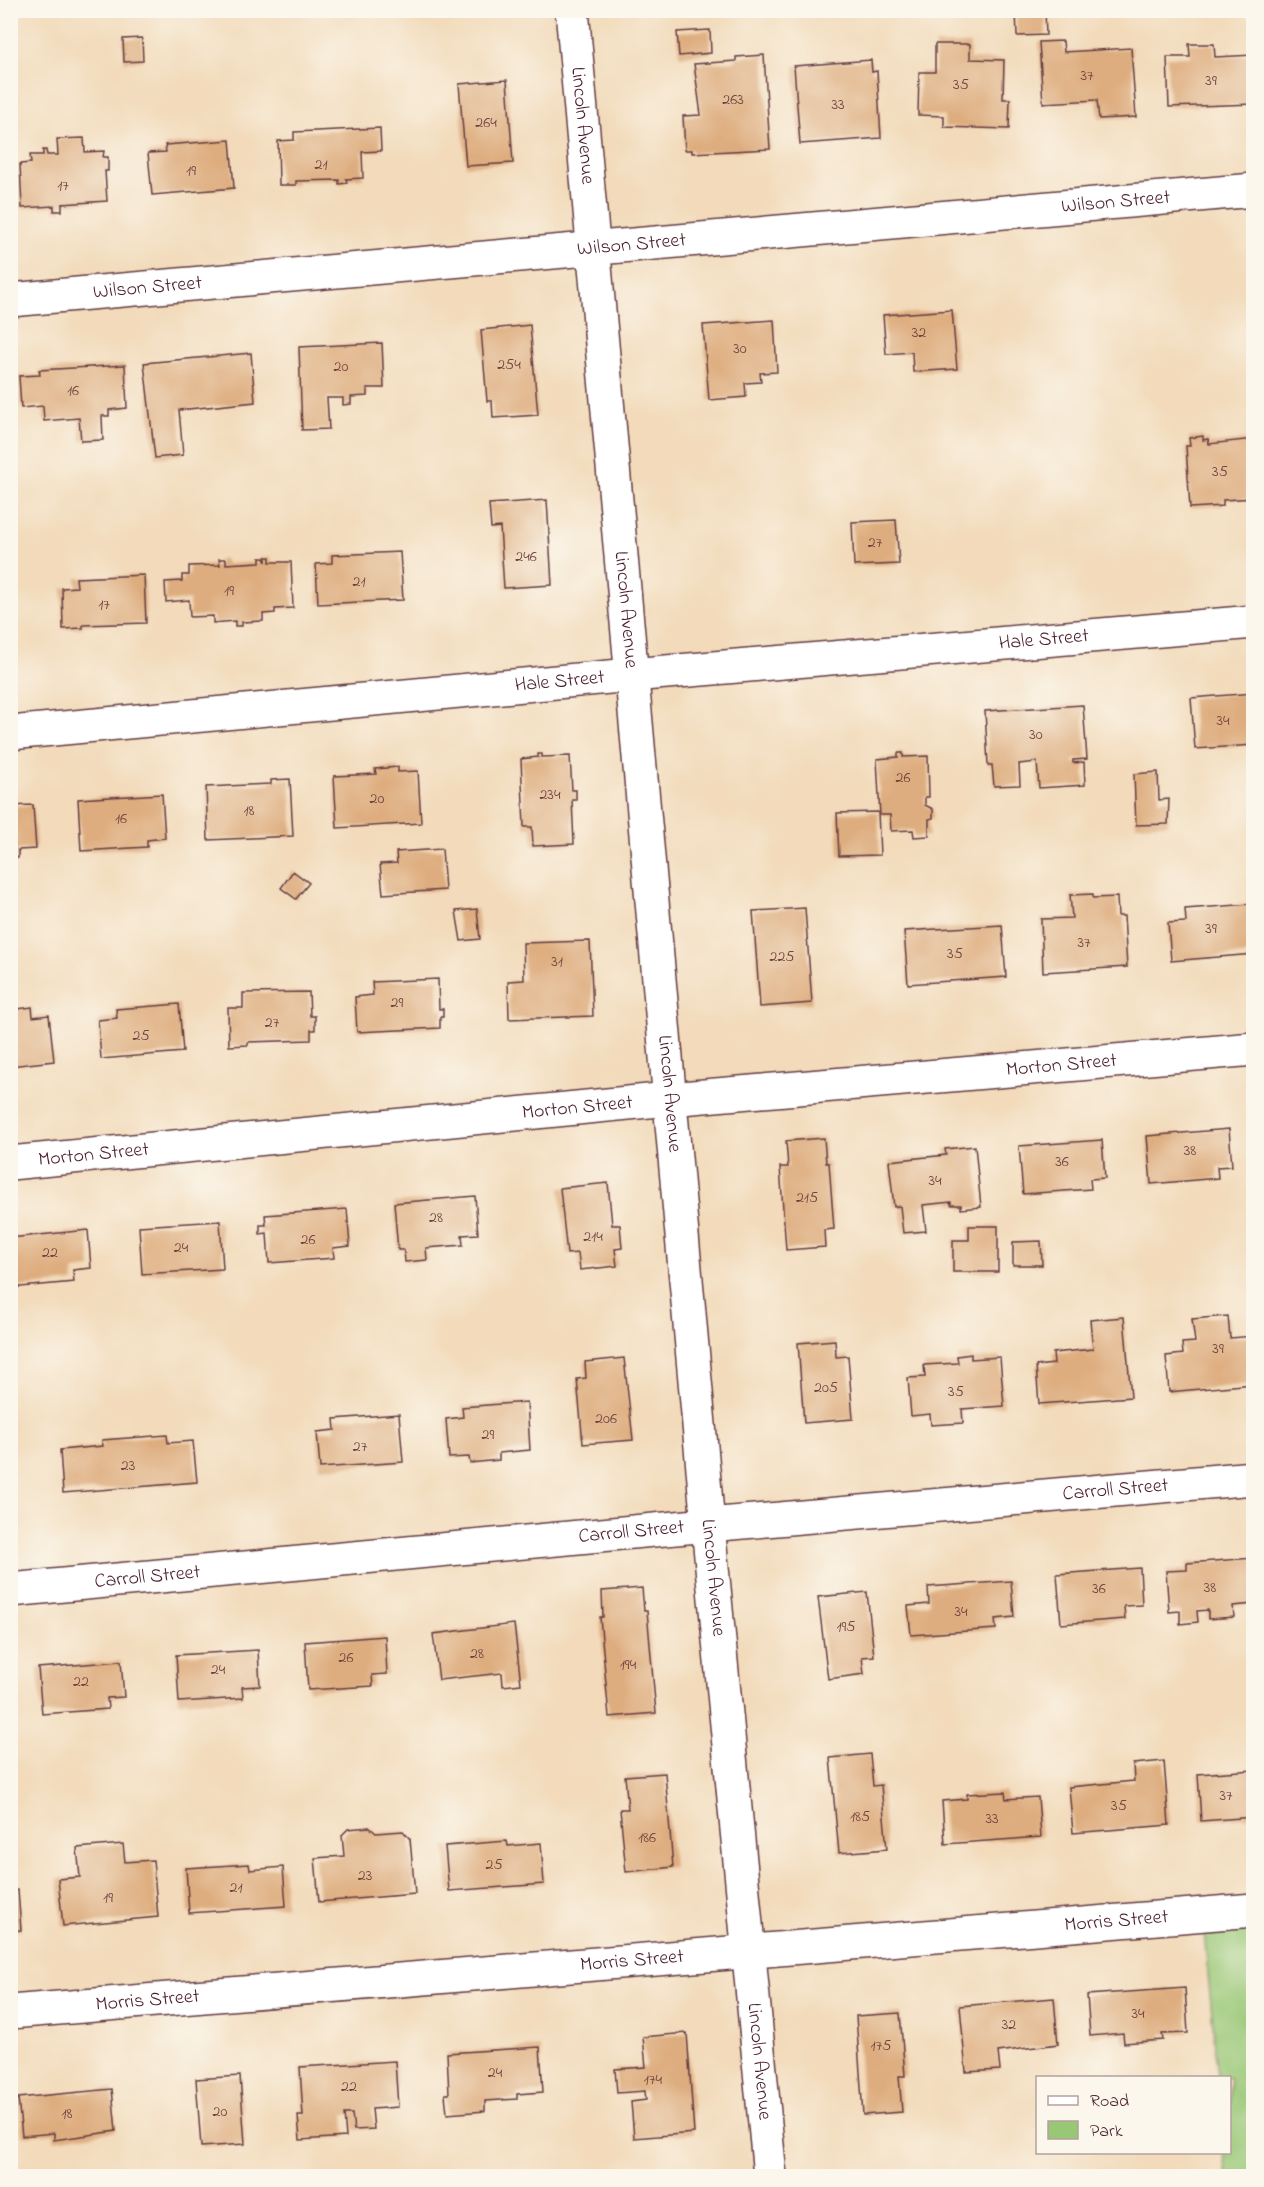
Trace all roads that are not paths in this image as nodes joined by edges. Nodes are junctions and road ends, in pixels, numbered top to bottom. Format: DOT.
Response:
graph roads {
  1 [pos="572,10"];
  2 [pos="1254,190"];
  3 [pos="595,247"];
  4 [pos="10,300"];
  5 [pos="1254,622"];
  6 [pos="631,675"];
  7 [pos="10,733"];
  8 [pos="1254,1049"];
  9 [pos="669,1099"];
  10 [pos="10,1163"];
  11 [pos="1254,1478"];
  12 [pos="708,1525"];
  13 [pos="10,1590"];
  14 [pos="1254,1910"];
  15 [pos="749,1952"];
  16 [pos="10,2012"];
  17 [pos="770,2176"];
  1 -- 3 [label="street, Lincoln Avenue"];
  2 -- 3 [label="street, Wilson Street"];
  3 -- 4 [label="street, Wilson Street"];
  3 -- 6 [label="street, Lincoln Avenue"];
  5 -- 6 [label="street, Hale Street"];
  6 -- 7 [label="street, Hale Street"];
  6 -- 9 [label="street, Lincoln Avenue"];
  8 -- 9 [label="street, Morton Street"];
  9 -- 10 [label="street, Morton Street"];
  9 -- 12 [label="street, Lincoln Avenue"];
  11 -- 12 [label="street, Carroll Street"];
  12 -- 13 [label="street, Carroll Street"];
  12 -- 15 [label="street, Lincoln Avenue"];
  14 -- 15 [label="street, Morris Street"];
  15 -- 16 [label="street, Morris Street"];
  15 -- 17 [label="street, Lincoln Avenue"];
}
